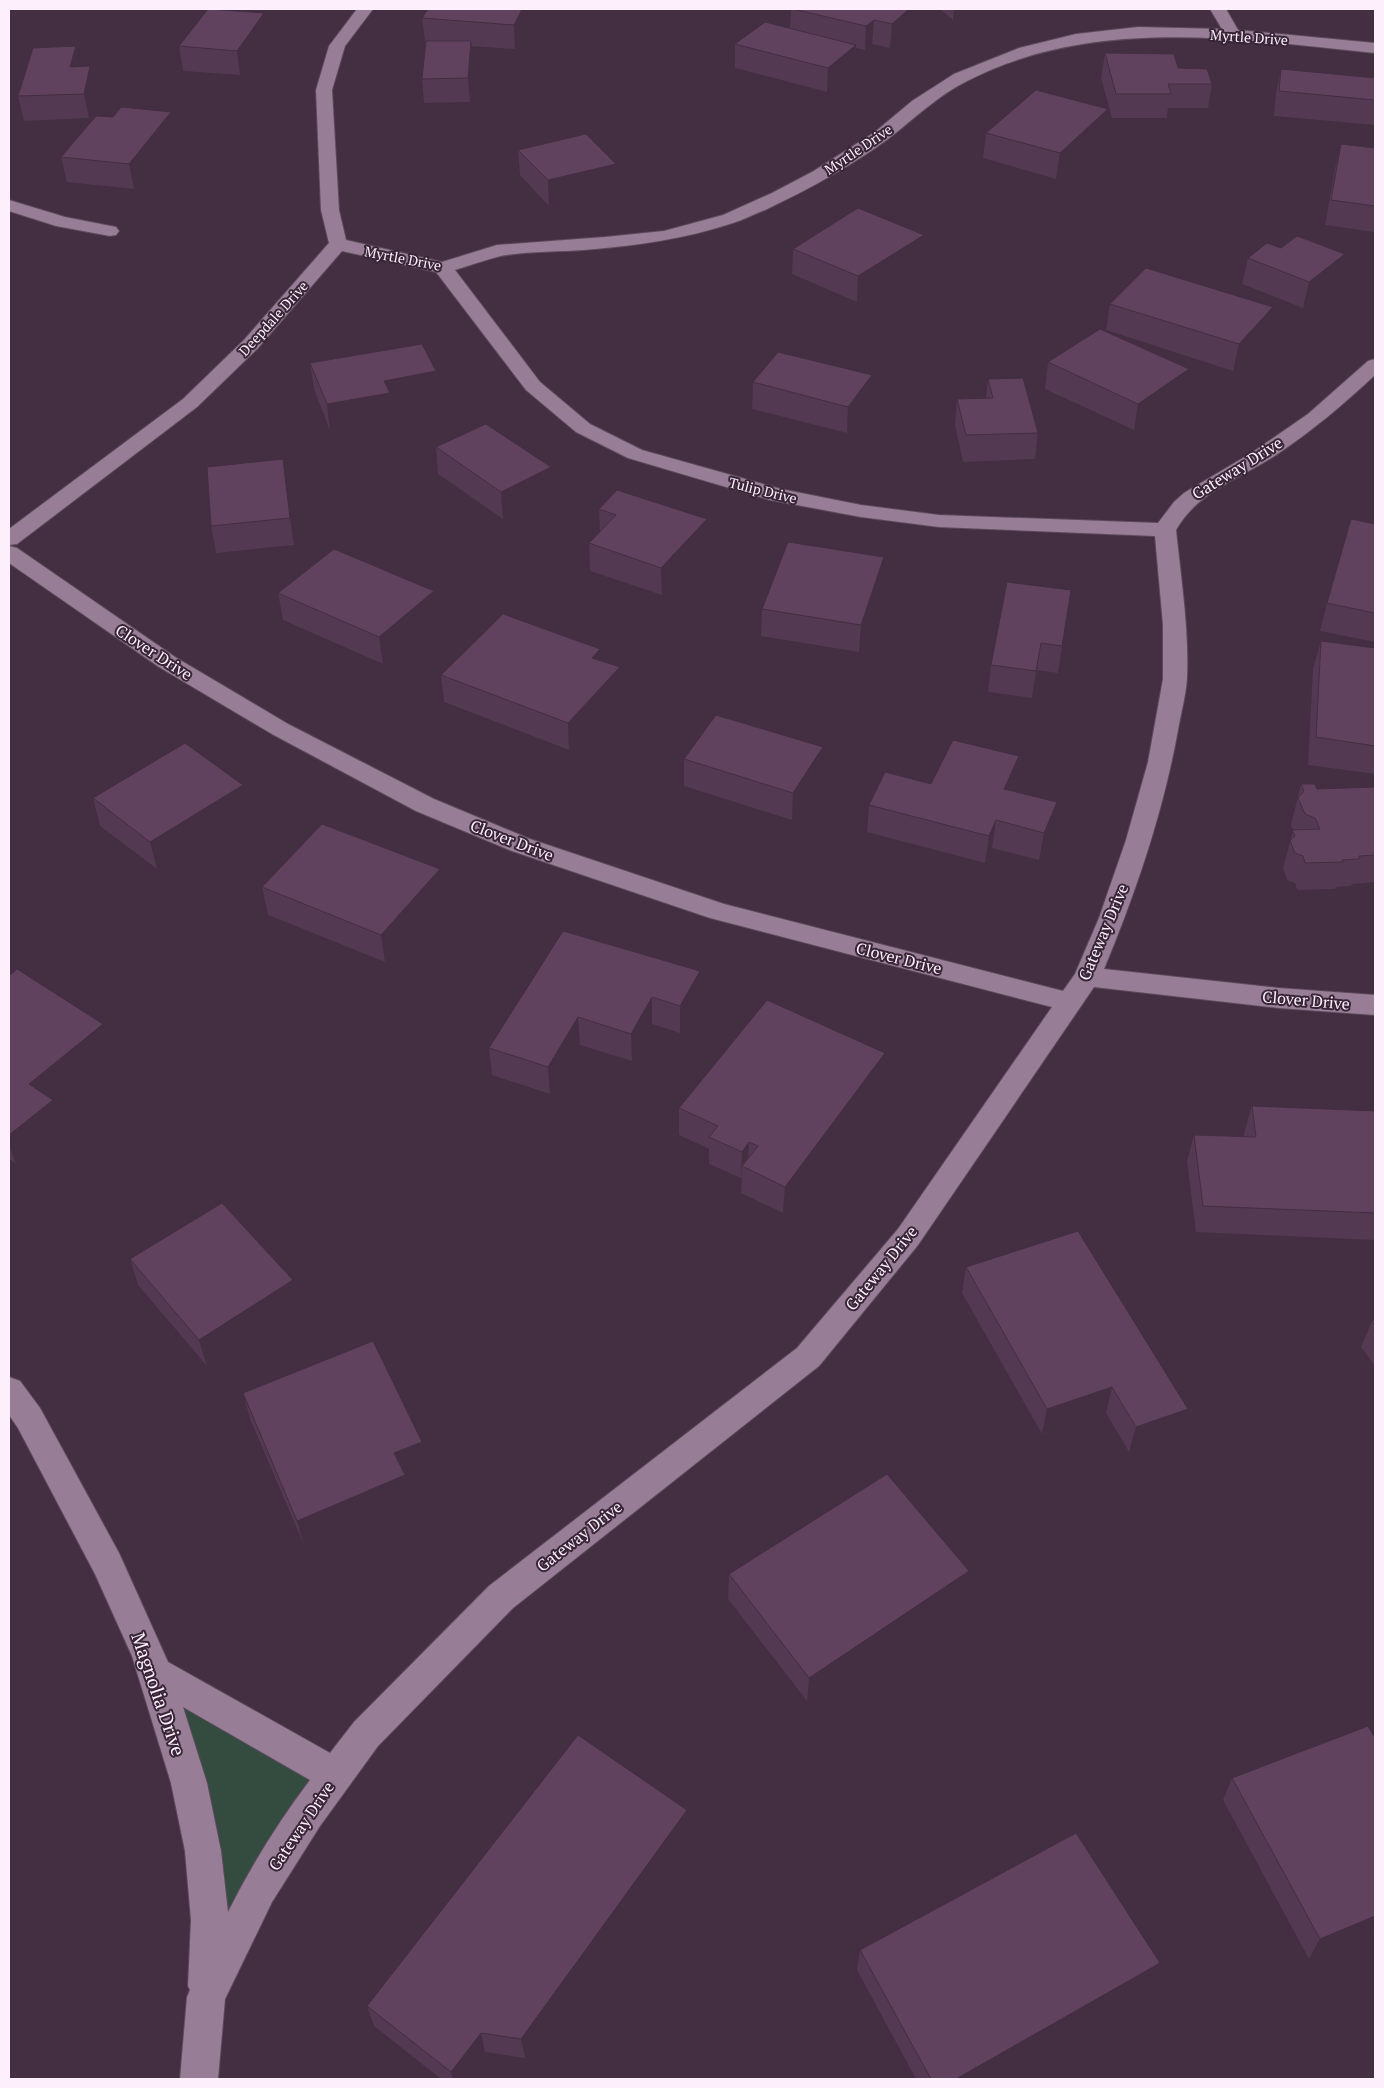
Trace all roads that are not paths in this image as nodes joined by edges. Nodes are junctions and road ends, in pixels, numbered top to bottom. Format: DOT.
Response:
graph roads {
  1 [pos="365,9"];
  2 [pos="1218,9"];
  3 [pos="1233,35"];
  4 [pos="1375,48"];
  5 [pos="9,205"];
  6 [pos="110,230"];
  7 [pos="338,244"];
  8 [pos="443,268"];
  9 [pos="1375,365"];
  10 [pos="1165,530"];
  11 [pos="9,539"];
  12 [pos="9,554"];
  13 [pos="1087,976"];
  14 [pos="1069,1002"];
  15 [pos="1375,1005"];
  16 [pos="9,1390"];
  17 [pos="154,1672"];
  18 [pos="336,1776"];
  19 [pos="206,1997"];
  20 [pos="199,2079"];
  1 -- 7 [label="street"];
  2 -- 3 [label="street"];
  3 -- 4 [label="street, Myrtle Drive"];
  3 -- 8 [label="street, Myrtle Drive"];
  5 -- 6 [label="street"];
  7 -- 8 [label="street, Myrtle Drive"];
  7 -- 11 [label="street, Deepdale Drive"];
  8 -- 10 [label="street, Tulip Drive"];
  9 -- 10 [label="street, Gateway Drive"];
  10 -- 13 [label="street, Gateway Drive"];
  12 -- 14 [label="street, Clover Drive"];
  13 -- 14 [label="street, Gateway Drive"];
  13 -- 15 [label="street, Clover Drive"];
  14 -- 18 [label="street, Gateway Drive"];
  16 -- 17 [label="street, Magnolia Drive"];
  17 -- 18 [label="street"];
  17 -- 19 [label="street, Magnolia Drive"];
  18 -- 19 [label="street, Gateway Drive"];
  19 -- 20 [label="street, Gateway Drive"];
}
